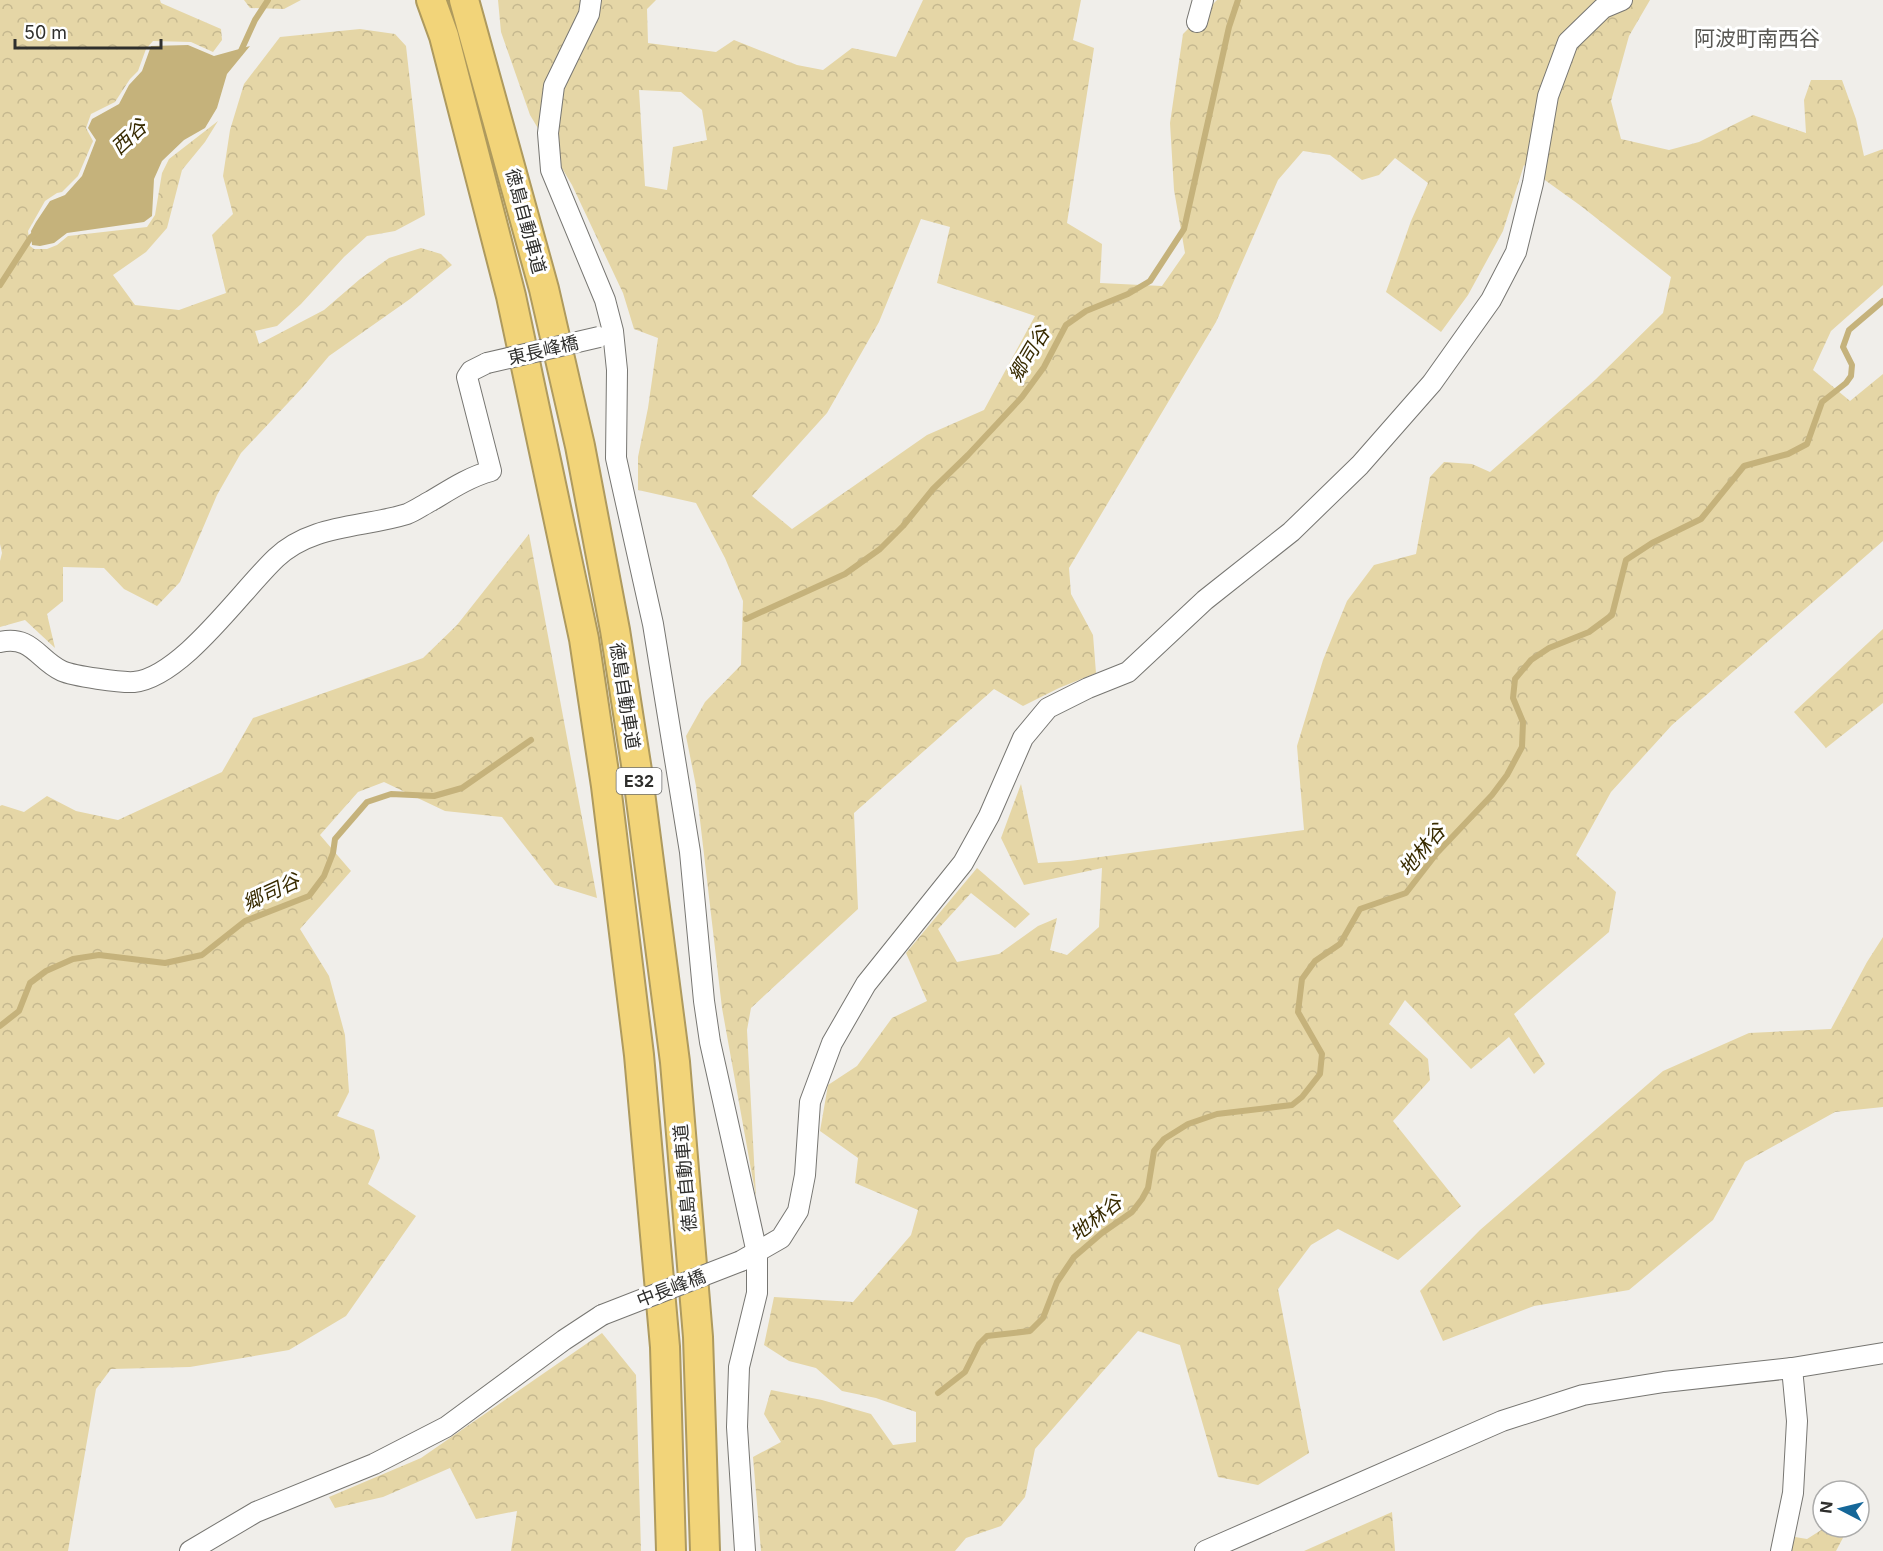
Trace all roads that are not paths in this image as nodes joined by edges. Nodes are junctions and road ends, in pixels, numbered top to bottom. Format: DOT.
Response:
graph roads {
  1 [pos="431,0"];
  2 [pos="464,0"];
  3 [pos="591,0"];
  4 [pos="1203,0"];
  5 [pos="1622,0"];
  6 [pos="1197,22"];
  7 [pos="606,334"];
  8 [pos="0,642"];
  9 [pos="749,1257"];
  10 [pos="1883,1353"];
  11 [pos="1792,1368"];
  12 [pos="190,1551"];
  13 [pos="671,1551"];
  14 [pos="705,1551"];
  15 [pos="745,1551"];
  16 [pos="1204,1551"];
  17 [pos="1781,1551"];
  1 -- 13 [label="highway, 徳島自動車道 / E32"];
  2 -- 14 [label="highway, 徳島自動車道 / E32"];
  3 -- 7 [label="street"];
  4 -- 6 [label="street"];
  5 -- 9 [label="street, 中長峰橋"];
  7 -- 8 [label="street, 東長峰橋, bridge"];
  7 -- 9 [label="street"];
  9 -- 12 [label="street, 中長峰橋, bridge"];
  9 -- 15 [label="street"];
  10 -- 11 [label="street"];
  11 -- 16 [label="street"];
  11 -- 17 [label="street"];
}
